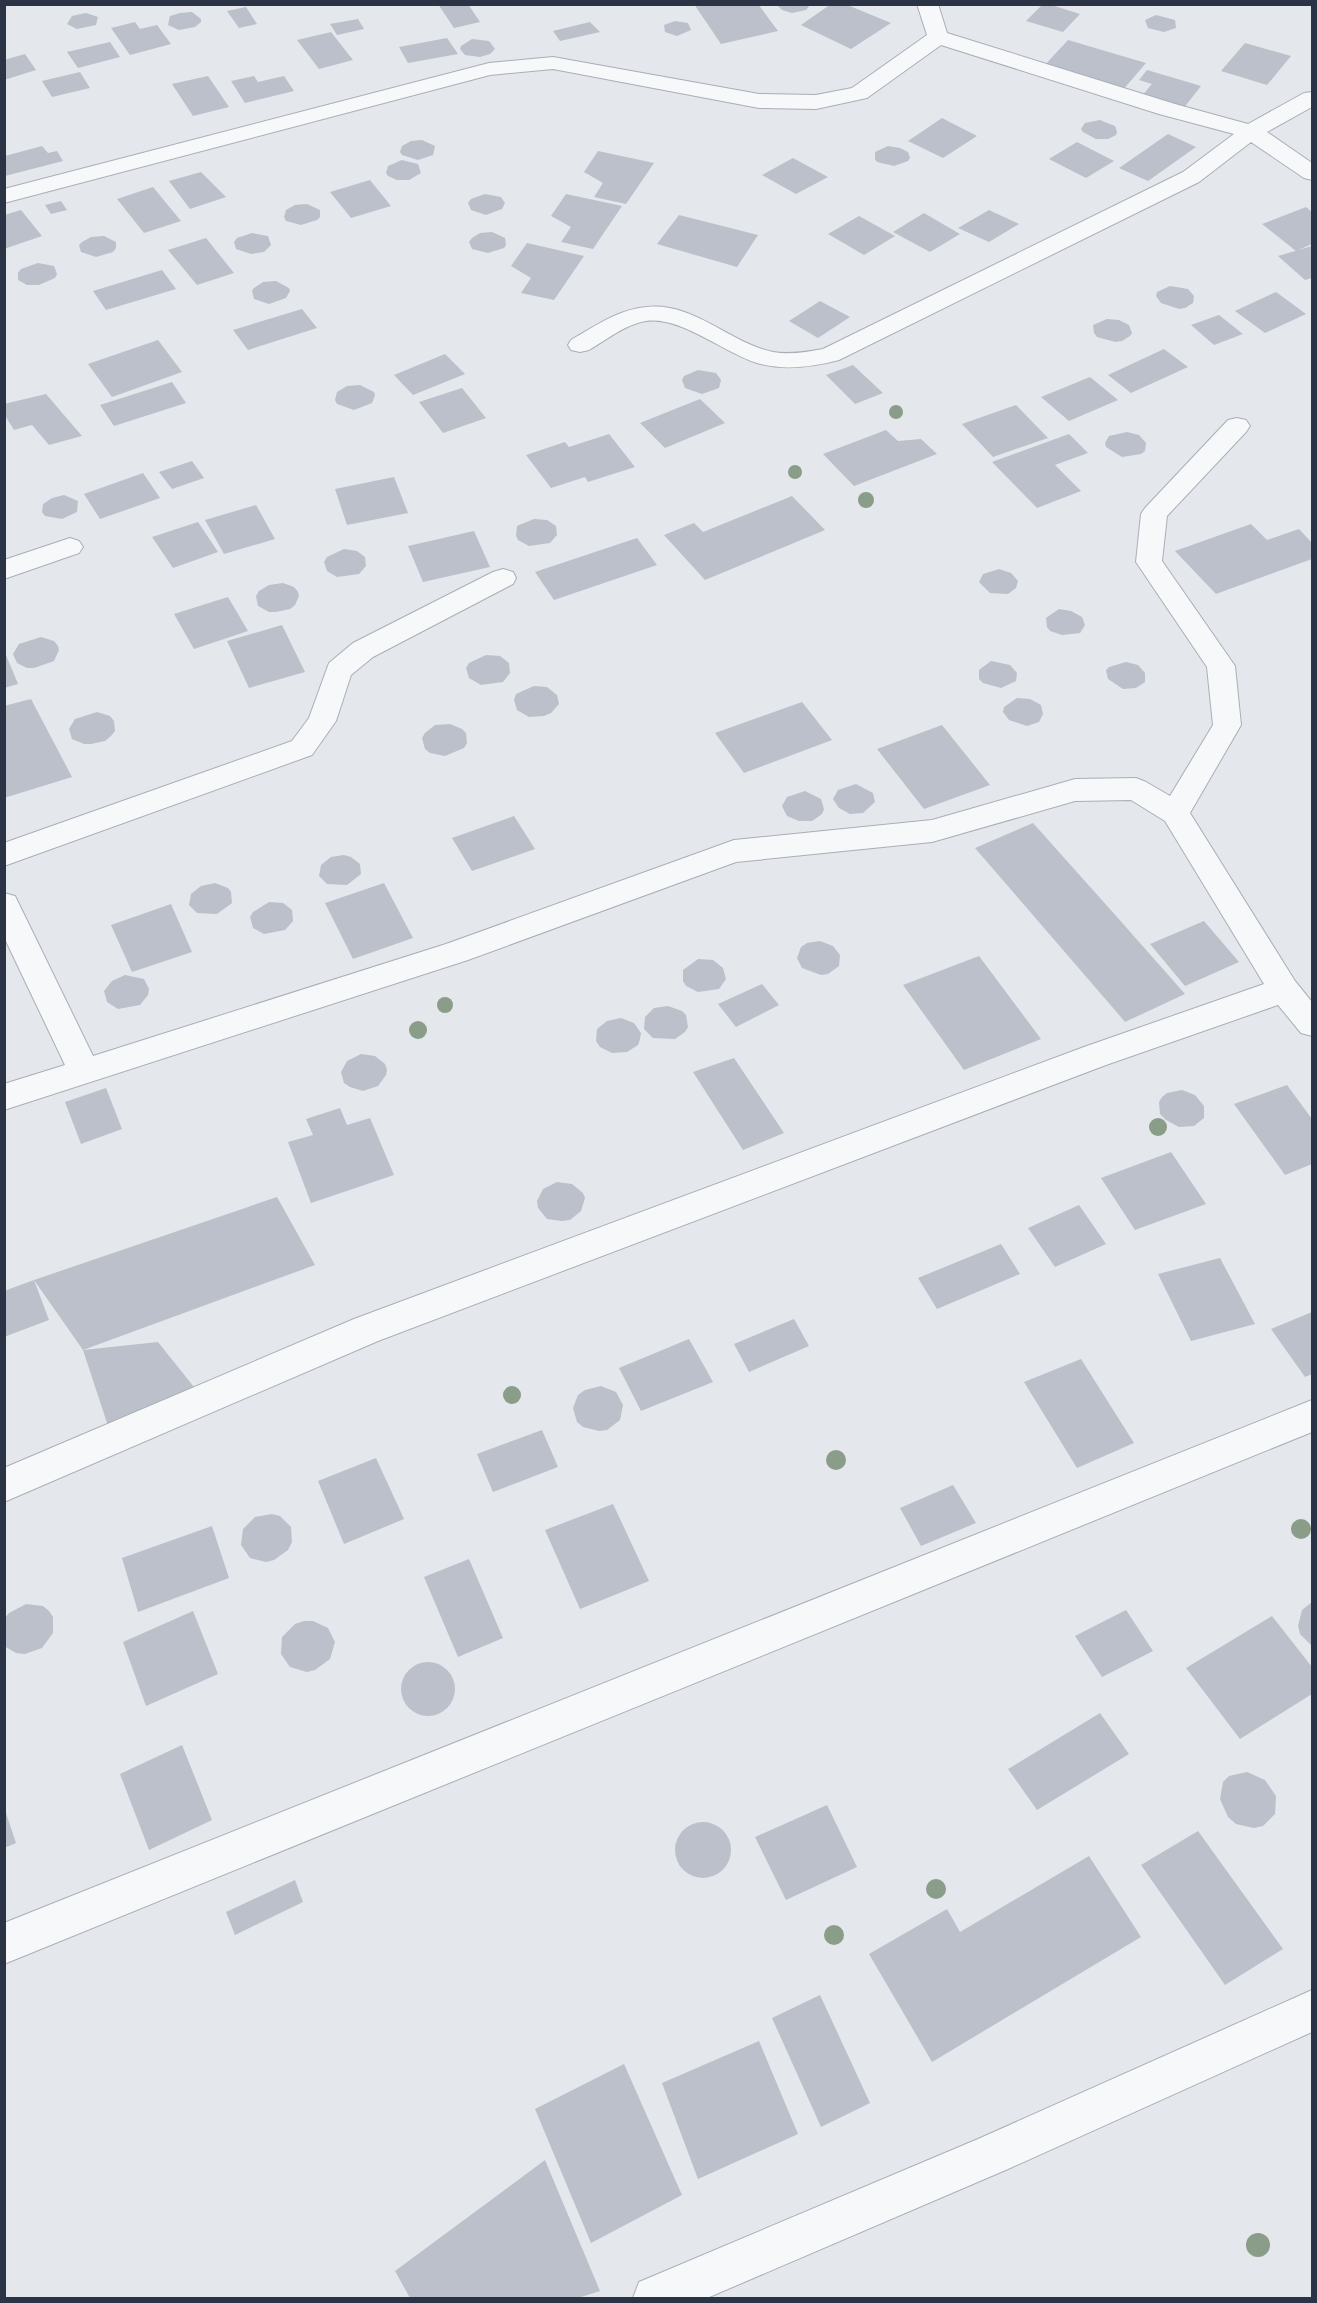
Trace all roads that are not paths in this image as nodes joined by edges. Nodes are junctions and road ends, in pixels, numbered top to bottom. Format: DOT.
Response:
graph roads {
  1 [pos="927,4"];
  2 [pos="938,37"];
  3 [pos="1312,98"];
  4 [pos="1251,132"];
  5 [pos="1312,173"];
  6 [pos="4,196"];
  7 [pos="580,345"];
  8 [pos="1236,426"];
  9 [pos="70,548"];
  10 [pos="4,570"];
  11 [pos="503,578"];
  12 [pos="1175,813"];
  13 [pos="4,855"];
  14 [pos="4,904"];
  15 [pos="1284,990"];
  16 [pos="1312,1024"];
  17 [pos="84,1071"];
  18 [pos="4,1097"];
  19 [pos="1312,1416"];
  20 [pos="4,1486"];
  21 [pos="4,1944"];
  22 [pos="1312,2011"];
  23 [pos="655,2298"];
  1 -- 2 [label="street"];
  2 -- 4 [label="street"];
  2 -- 6 [label="street"];
  3 -- 4 [label="street"];
  4 -- 5 [label="street"];
  4 -- 7 [label="street"];
  8 -- 12 [label="street"];
  9 -- 10 [label="street"];
  11 -- 13 [label="street"];
  12 -- 15 [label="street"];
  12 -- 17 [label="street"];
  14 -- 17 [label="street"];
  15 -- 16 [label="street"];
  15 -- 20 [label="street"];
  17 -- 18 [label="street"];
  19 -- 21 [label="street"];
  22 -- 23 [label="street"];
}
